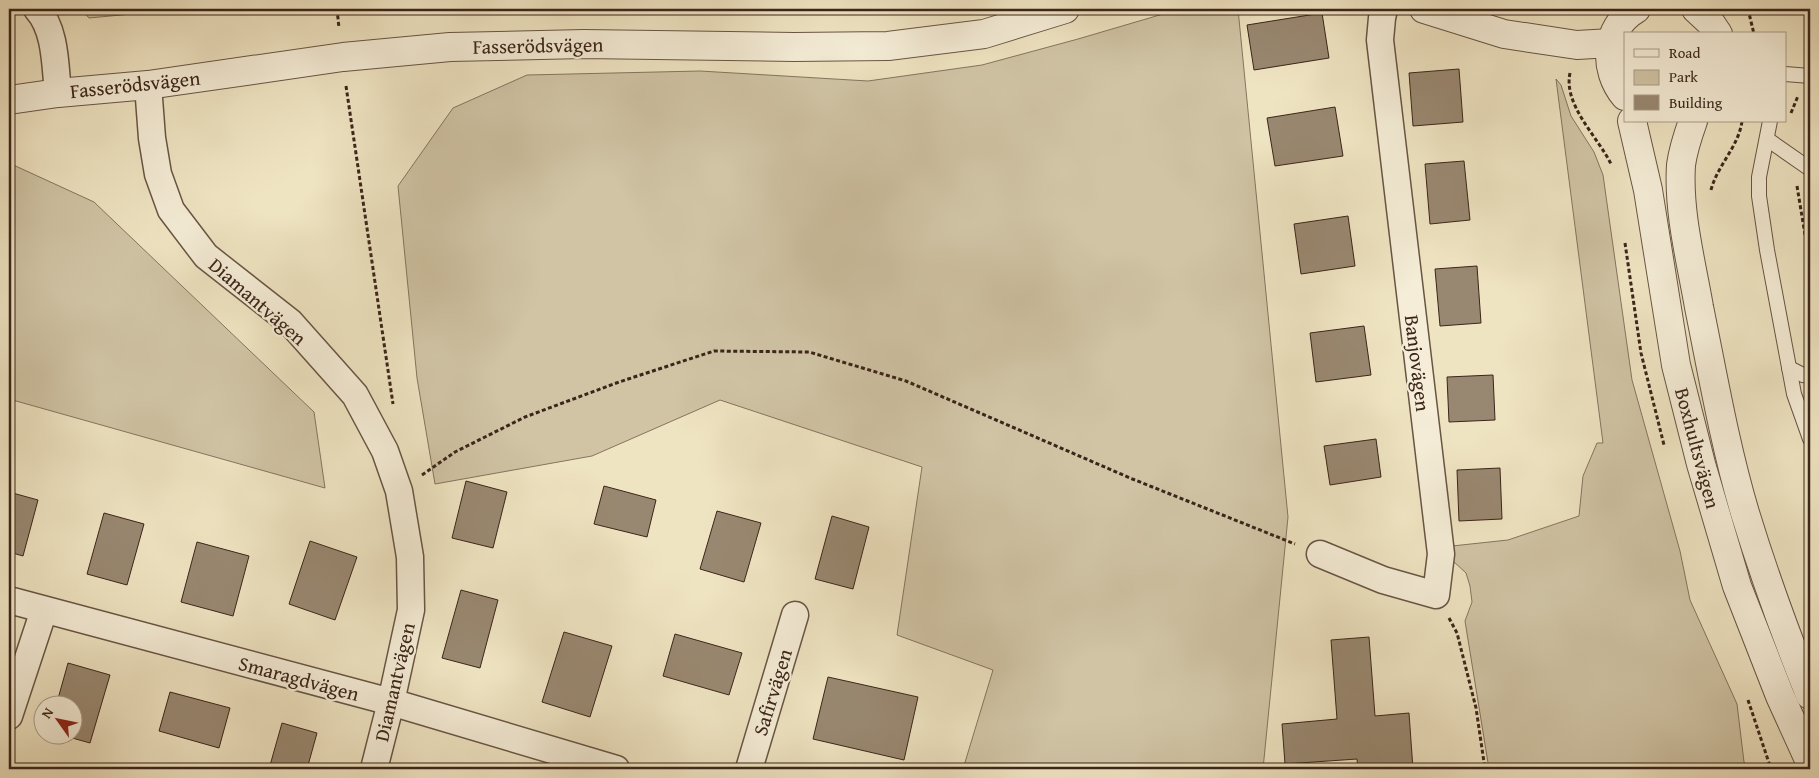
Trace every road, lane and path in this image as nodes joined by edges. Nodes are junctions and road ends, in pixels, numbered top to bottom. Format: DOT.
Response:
graph roads {
  1 [pos="37,9"];
  2 [pos="337,9"];
  3 [pos="1065,9"];
  4 [pos="1384,9"];
  5 [pos="1424,9"];
  6 [pos="1636,9"];
  7 [pos="1696,9"];
  8 [pos="1748,9"];
  9 [pos="1474,16"];
  10 [pos="1717,32"];
  11 [pos="1754,32"];
  12 [pos="1611,43"];
  13 [pos="343,57"];
  14 [pos="1786,74"];
  15 [pos="1810,76"];
  16 [pos="148,85"];
  17 [pos="58,93"];
  18 [pos="1624,94"];
  19 [pos="9,100"];
  20 [pos="1632,122"];
  21 [pos="1694,122"];
  22 [pos="1742,122"];
  23 [pos="1770,122"];
  24 [pos="1767,139"];
  25 [pos="1807,165"];
  26 [pos="1710,196"];
  27 [pos="1789,368"];
  28 [pos="1810,376"];
  29 [pos="393,407"];
  30 [pos="1810,439"];
  31 [pos="399,491"];
  32 [pos="1320,554"];
  33 [pos="1436,595"];
  34 [pos="9,600"];
  35 [pos="44,610"];
  36 [pos="795,615"];
  37 [pos="1810,695"];
  38 [pos="391,702"];
  39 [pos="9,716"];
  40 [pos="1810,762"];
  41 [pos="374,769"];
  42 [pos="616,769"];
  43 [pos="749,769"];
  44 [pos="1485,769"];
  1 -- 17 [label="street"];
  2 -- 13 [label="path"];
  3 -- 13 [label="street, Fasserödsvägen"];
  4 -- 33 [label="street, Banjovägen"];
  5 -- 9 [label="street"];
  6 -- 12 [label="street"];
  7 -- 10 [label="street"];
  8 -- 11 [label="path"];
  9 -- 12 [label="street"];
  12 -- 18 [label="street"];
  13 -- 16 [label="street, Fasserödsvägen"];
  13 -- 29 [label="path"];
  14 -- 15 [label="lane"];
  16 -- 17 [label="street, Fasserödsvägen"];
  16 -- 31 [label="street, Diamantvägen"];
  17 -- 19 [label="street, Fasserödsvägen"];
  20 -- 40 [label="street, Boxhultsvägen"];
  21 -- 37 [label="street, Boxhultsvägen"];
  22 -- 26 [label="path"];
  23 -- 24 [label="lane"];
  24 -- 25 [label="lane"];
  24 -- 27 [label="lane"];
  27 -- 28 [label="lane"];
  27 -- 30 [label="lane"];
  31 -- 32 [label="path"];
  31 -- 38 [label="street, Diamantvägen"];
  32 -- 33 [label="street"];
  33 -- 44 [label="path"];
  34 -- 35 [label="street, Smaragdvägen"];
  35 -- 38 [label="street, Smaragdvägen"];
  35 -- 39 [label="street"];
  36 -- 43 [label="street, Safirvägen"];
  38 -- 41 [label="street, Diamantvägen"];
  38 -- 42 [label="street, Smaragdvägen"];
}
